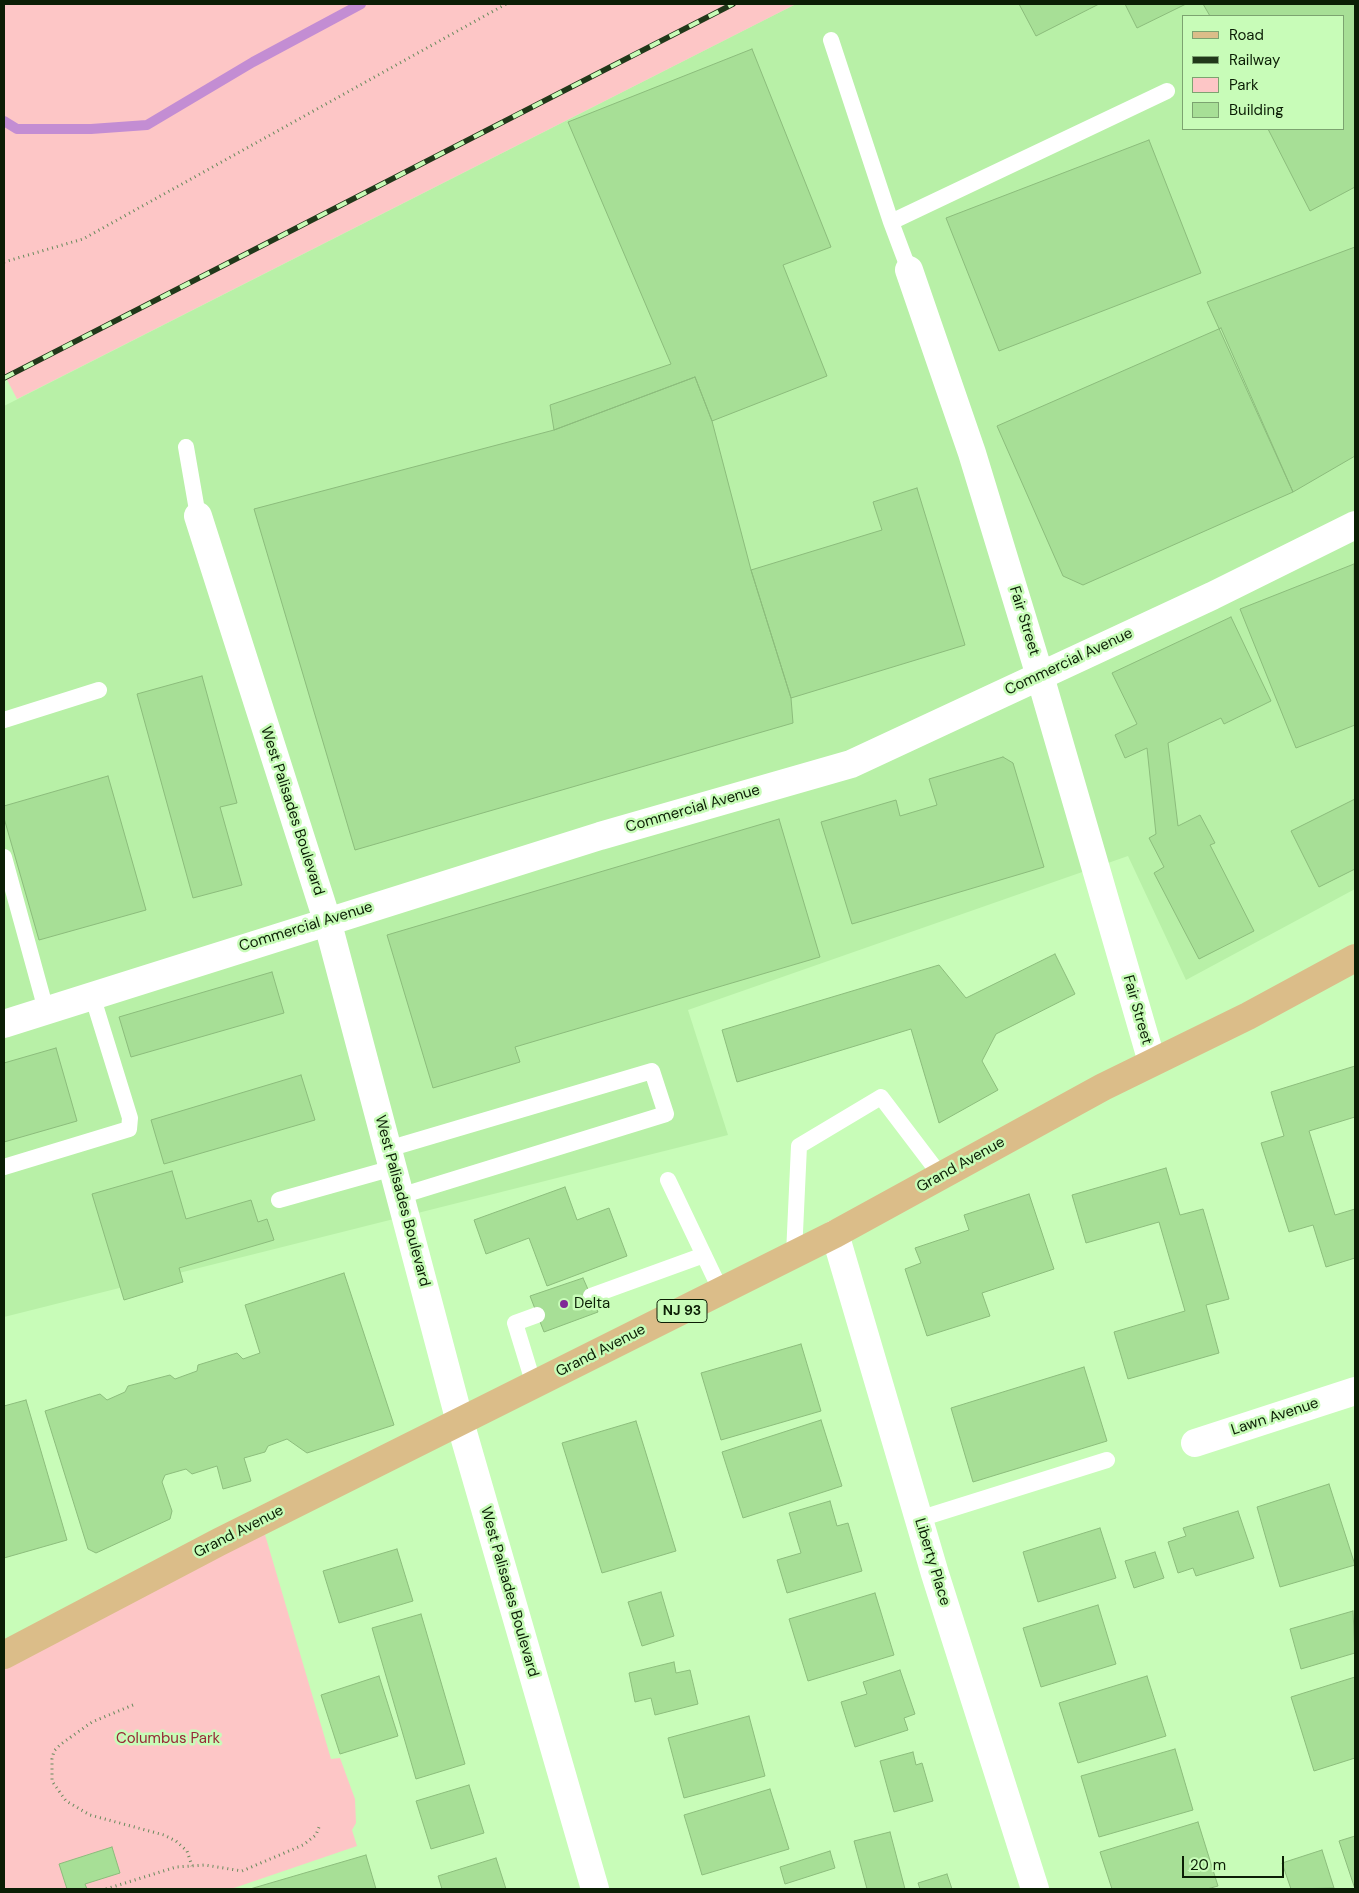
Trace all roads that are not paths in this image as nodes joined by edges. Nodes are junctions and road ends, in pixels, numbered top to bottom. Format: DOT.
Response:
graph roads {
  1 [pos="832,40"];
  2 [pos="1168,91"];
  3 [pos="891,222"];
  4 [pos="909,270"];
  5 [pos="186,447"];
  6 [pos="198,516"];
  7 [pos="1355,525"];
  8 [pos="1040,676"];
  9 [pos="98,690"];
  10 [pos="4,720"];
  11 [pos="4,857"];
  12 [pos="327,920"];
  13 [pos="1355,958"];
  14 [pos="92,995"];
  15 [pos="46,1010"];
  16 [pos="4,1024"];
  17 [pos="1152,1062"];
  18 [pos="390,1159"];
  19 [pos="4,1167"];
  20 [pos="940,1176"];
  21 [pos="668,1180"];
  22 [pos="400,1196"];
  23 [pos="278,1200"];
  24 [pos="834,1234"];
  25 [pos="794,1254"];
  26 [pos="704,1255"];
  27 [pos="721,1291"];
  28 [pos="591,1296"];
  29 [pos="537,1315"];
  30 [pos="534,1385"];
  31 [pos="1355,1391"];
  32 [pos="460,1422"];
  33 [pos="1195,1443"];
  34 [pos="1108,1460"];
  35 [pos="919,1519"];
  36 [pos="4,1655"];
  37 [pos="595,1889"];
  38 [pos="1035,1889"];
  1 -- 3 [label="lane"];
  2 -- 3 [label="lane"];
  3 -- 4 [label="lane"];
  4 -- 8 [label="street, Fair Street"];
  5 -- 6 [label="lane"];
  6 -- 12 [label="street, West Palisades Boulevard"];
  7 -- 8 [label="street, Commercial Avenue"];
  8 -- 12 [label="street, Commercial Avenue"];
  8 -- 17 [label="street, Fair Street"];
  9 -- 10 [label="lane"];
  11 -- 15 [label="lane"];
  12 -- 14 [label="street, Commercial Avenue"];
  12 -- 18 [label="street, West Palisades Boulevard"];
  13 -- 17 [label="main road, Grand Avenue / NJ 93"];
  14 -- 15 [label="street, Commercial Avenue"];
  14 -- 19 [label="lane"];
  15 -- 16 [label="street, Commercial Avenue"];
  17 -- 20 [label="main road, Grand Avenue / NJ 93"];
  18 -- 22 [label="street, West Palisades Boulevard"];
  18 -- 22 [label="lane"];
  18 -- 23 [label="lane"];
  20 -- 24 [label="main road, Grand Avenue / NJ 93"];
  20 -- 25 [label="lane"];
  21 -- 26 [label="lane"];
  22 -- 32 [label="street, West Palisades Boulevard"];
  24 -- 25 [label="main road, Grand Avenue / NJ 93"];
  24 -- 35 [label="street, Liberty Place"];
  25 -- 27 [label="main road, Grand Avenue / NJ 93"];
  26 -- 27 [label="lane"];
  26 -- 28 [label="lane"];
  27 -- 30 [label="main road, Grand Avenue / NJ 93"];
  29 -- 30 [label="lane"];
  30 -- 32 [label="main road, Grand Avenue / NJ 93"];
  31 -- 33 [label="street, Lawn Avenue"];
  32 -- 36 [label="main road, Grand Avenue / NJ 93"];
  32 -- 37 [label="street, West Palisades Boulevard"];
  34 -- 35 [label="lane"];
  35 -- 38 [label="street, Liberty Place"];
}
